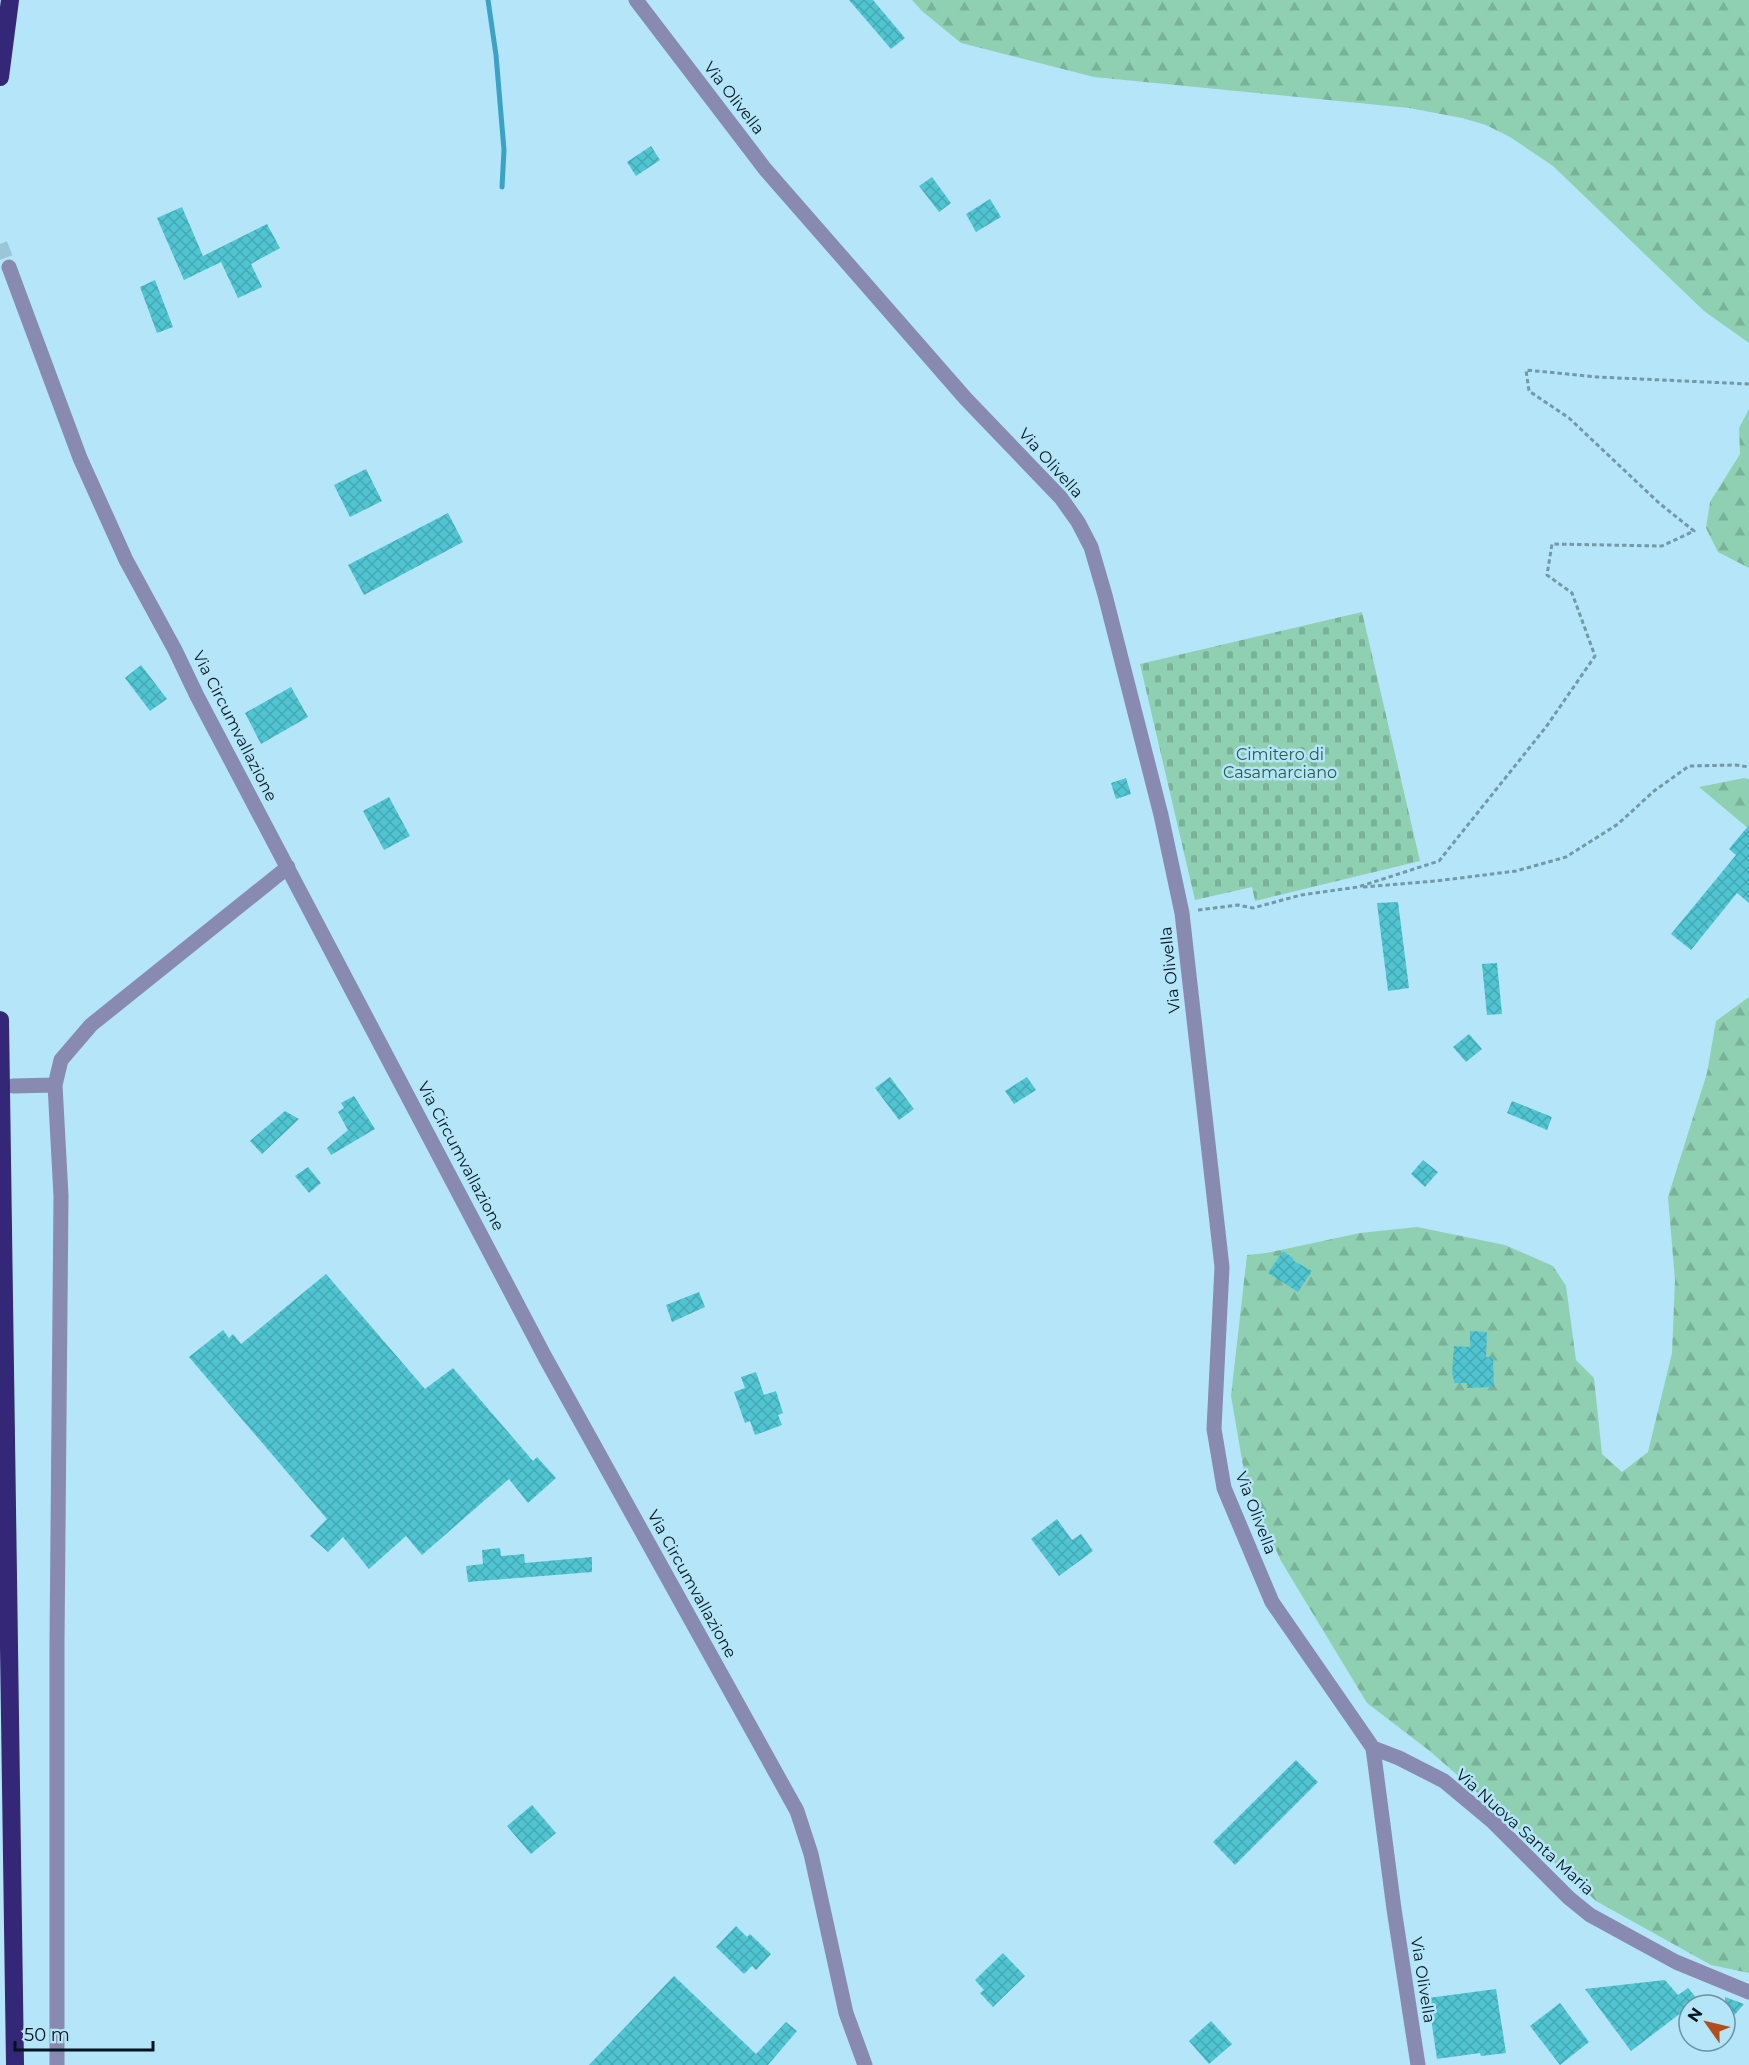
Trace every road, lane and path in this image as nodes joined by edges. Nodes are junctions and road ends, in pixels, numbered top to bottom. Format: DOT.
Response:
graph roads {
  1 [pos="10,0"];
  2 [pos="636,0"];
  3 [pos="0,77"];
  4 [pos="9,267"];
  5 [pos="1749,384"];
  6 [pos="1749,767"];
  7 [pos="288,867"];
  8 [pos="1358,887"];
  9 [pos="1182,913"];
  10 [pos="0,1020"];
  11 [pos="54,1085"];
  12 [pos="13,1086"];
  13 [pos="1373,1748"];
  14 [pos="1749,1992"];
  15 [pos="15,2065"];
  16 [pos="57,2065"];
  17 [pos="865,2065"];
  18 [pos="1418,2065"];
  1 -- 3 [label="highway"];
  2 -- 9 [label="street, Via Olivella"];
  4 -- 7 [label="street, Via Circumvallazione"];
  5 -- 8 [label="path"];
  6 -- 8 [label="path"];
  7 -- 11 [label="street"];
  7 -- 17 [label="street, Via Circumvallazione"];
  8 -- 9 [label="path"];
  9 -- 13 [label="street, Via Olivella"];
  10 -- 15 [label="highway"];
  11 -- 12 [label="street"];
  11 -- 16 [label="street"];
  13 -- 14 [label="street, Via Nuova Santa Maria"];
  13 -- 18 [label="street, Via Olivella"];
}
